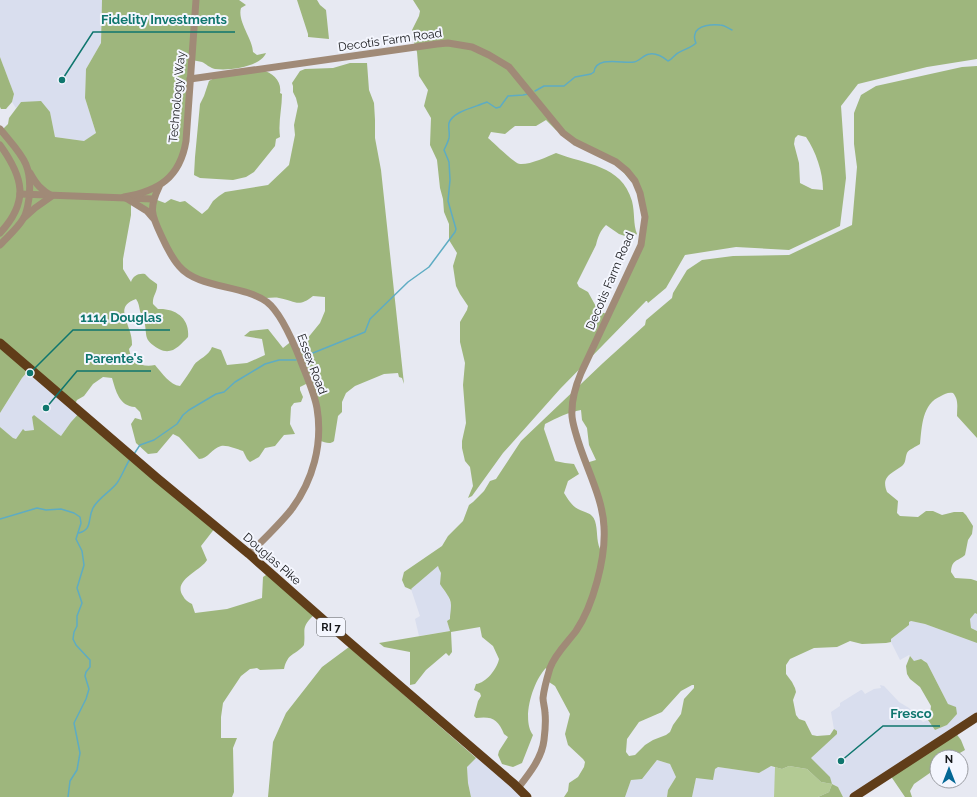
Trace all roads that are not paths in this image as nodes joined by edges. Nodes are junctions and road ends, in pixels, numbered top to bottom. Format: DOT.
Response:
graph roads {
  1 [pos="196,0"];
  2 [pos="190,79"];
  3 [pos="0,130"];
  4 [pos="0,145"];
  5 [pos="28,170"];
  6 [pos="159,187"];
  7 [pos="20,194"];
  8 [pos="29,195"];
  9 [pos="52,196"];
  10 [pos="124,197"];
  11 [pos="153,199"];
  12 [pos="23,219"];
  13 [pos="153,219"];
  14 [pos="0,233"];
  15 [pos="0,245"];
  16 [pos="0,343"];
  17 [pos="249,554"];
  18 [pos="977,717"];
  19 [pos="518,788"];
  20 [pos="527,797"];
  21 [pos="854,797"];
  1 -- 2 [label="street, Technology Way"];
  2 -- 6 [label="street, Technology Way"];
  2 -- 19 [label="street, Decotis Farm Road"];
  3 -- 5 [label="street"];
  4 -- 7 [label="street"];
  5 -- 8 [label="street"];
  5 -- 9 [label="street"];
  6 -- 10 [label="street"];
  6 -- 11 [label="street, Essex Road"];
  7 -- 8 [label="street"];
  7 -- 14 [label="street"];
  8 -- 9 [label="street"];
  8 -- 12 [label="street"];
  9 -- 10 [label="street"];
  9 -- 12 [label="street"];
  10 -- 11 [label="street"];
  10 -- 13 [label="street"];
  11 -- 13 [label="street, Essex Road"];
  12 -- 15 [label="street"];
  13 -- 17 [label="street, Essex Road"];
  16 -- 17 [label="main road, Douglas Pike / RI 7"];
  17 -- 19 [label="main road, Douglas Pike / RI 7"];
  18 -- 21 [label="main road"];
  19 -- 20 [label="main road, Douglas Pike / RI 7"];
}
